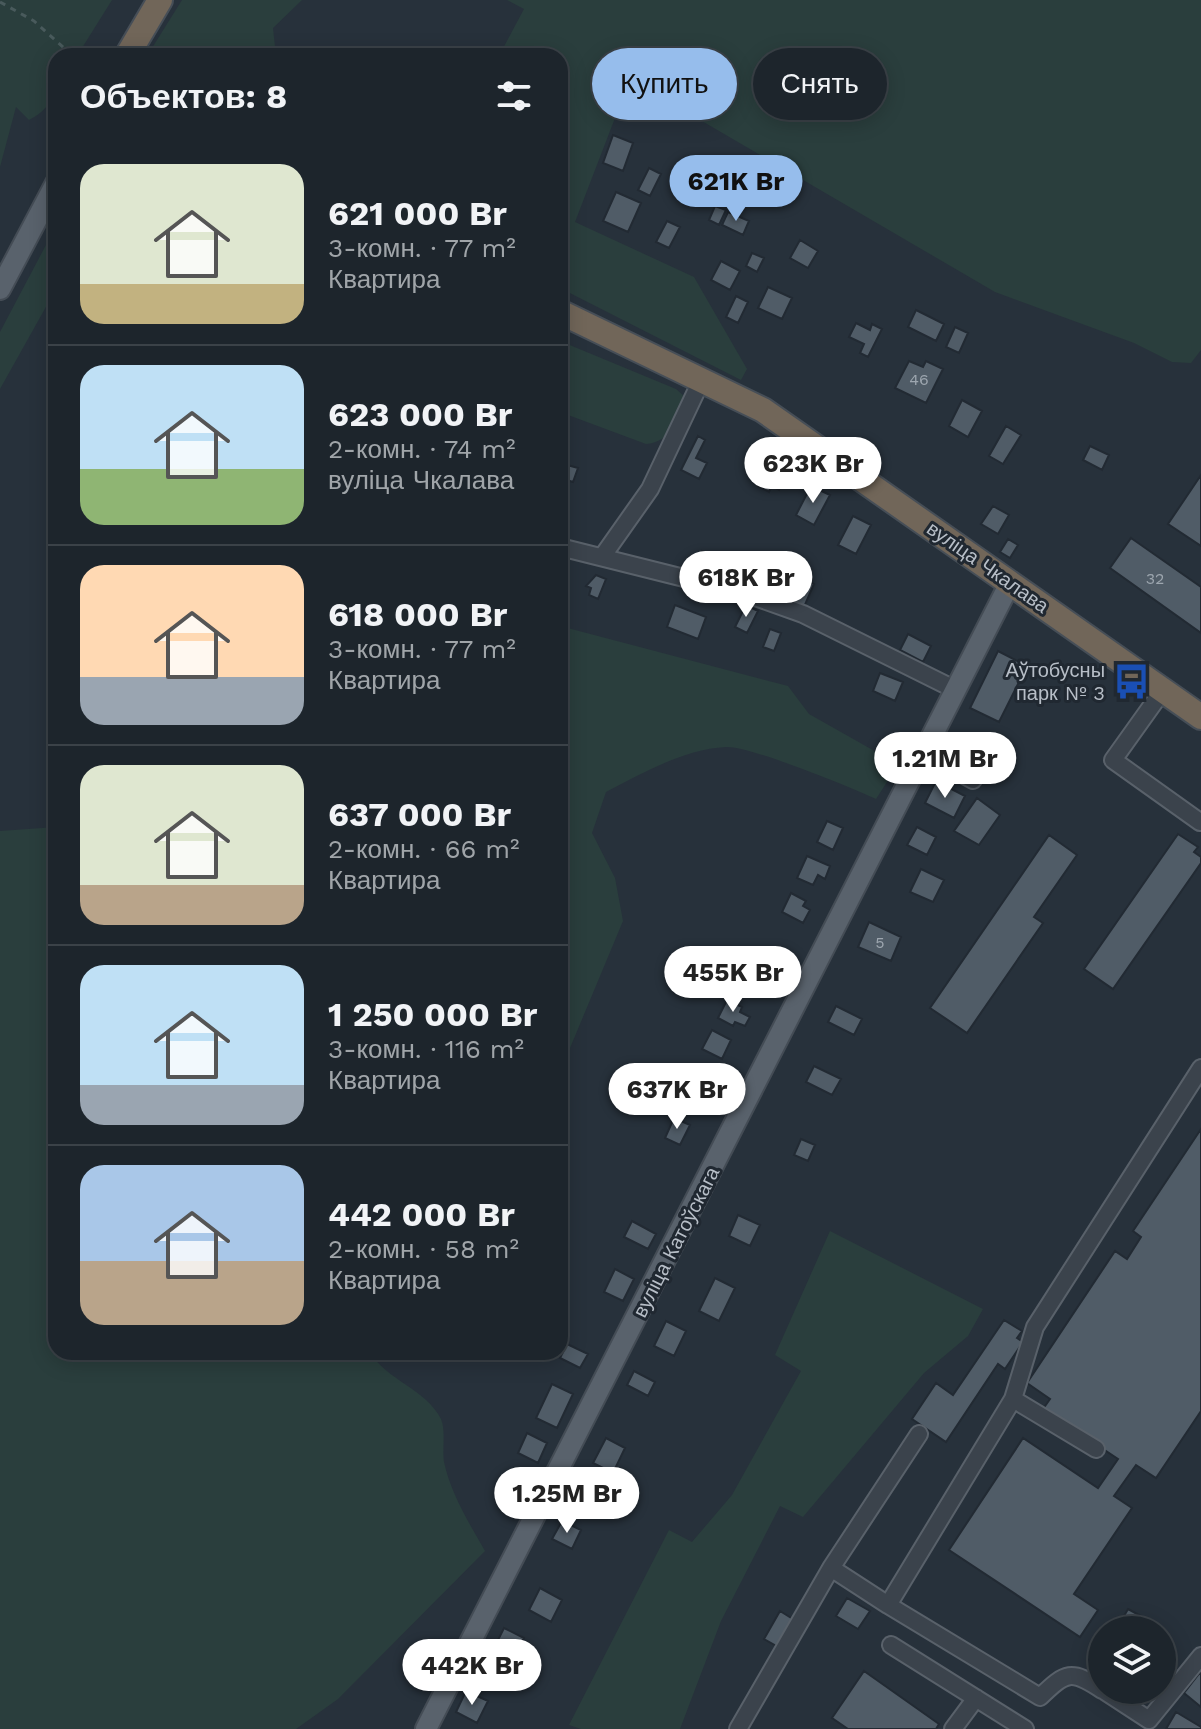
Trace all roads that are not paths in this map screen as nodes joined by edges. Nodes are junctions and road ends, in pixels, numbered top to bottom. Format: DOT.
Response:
graph roads {
  1 [pos="160,0"];
  2 [pos="132,48"];
  3 [pos="48,198"];
  4 [pos="0,289"];
  5 [pos="568,316"];
  6 [pos="702,379"];
  7 [pos="568,549"];
  8 [pos="602,557"];
  9 [pos="1010,583"];
  10 [pos="956,690"];
  11 [pos="1163,690"];
  12 [pos="1201,717"];
  13 [pos="924,753"];
  14 [pos="973,780"];
  15 [pos="1200,822"];
  16 [pos="1201,1068"];
  17 [pos="1013,1399"];
  18 [pos="919,1434"];
  19 [pos="1096,1449"];
  20 [pos="831,1568"];
  21 [pos="888,1605"];
  22 [pos="891,1645"];
  23 [pos="1201,1656"];
  24 [pos="1088,1680"];
  25 [pos="976,1698"];
  26 [pos="1120,1704"];
  27 [pos="1146,1725"];
  28 [pos="426,1729"];
  29 [pos="738,1729"];
  30 [pos="953,1729"];
  31 [pos="1025,1729"];
  1 -- 2 [label="highway"];
  3 -- 4 [label="main road"];
  5 -- 6 [label="highway, вуліца Чкалава"];
  6 -- 8 [label="street"];
  6 -- 9 [label="highway, вуліца Чкалава"];
  7 -- 8 [label="street"];
  8 -- 10 [label="street"];
  9 -- 10 [label="main road, вуліца Катоўскага"];
  9 -- 11 [label="highway, вуліца Чкалава"];
  10 -- 13 [label="main road, вуліца Катоўскага"];
  11 -- 12 [label="highway, вуліца Чкалава"];
  11 -- 15 [label="street"];
  13 -- 14 [label="street"];
  13 -- 28 [label="main road, вуліца Катоўскага"];
  16 -- 17 [label="street"];
  17 -- 19 [label="street"];
  17 -- 21 [label="street"];
  18 -- 20 [label="street"];
  20 -- 21 [label="street"];
  20 -- 29 [label="street"];
  21 -- 24 [label="street"];
  22 -- 25 [label="street"];
  23 -- 27 [label="street"];
  25 -- 30 [label="street"];
  25 -- 31 [label="street"];
  26 -- 27 [label="street"];
}
